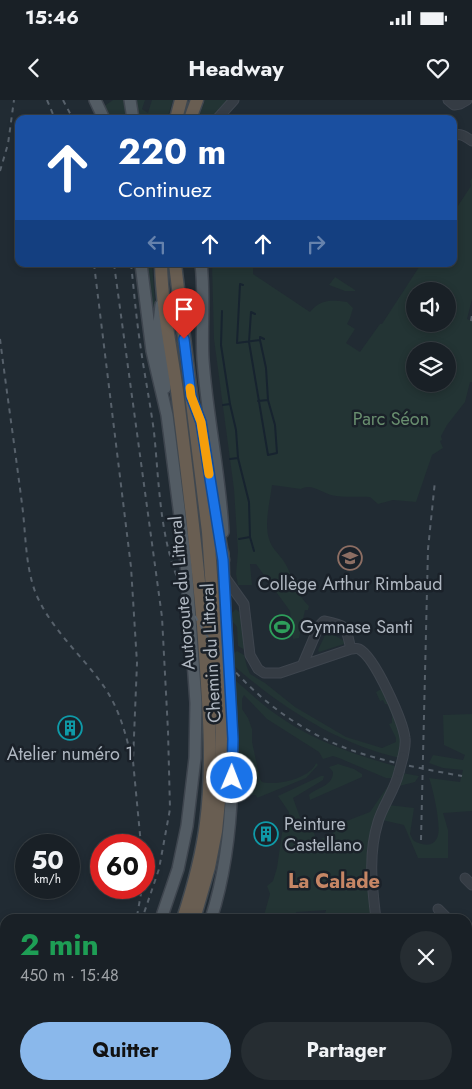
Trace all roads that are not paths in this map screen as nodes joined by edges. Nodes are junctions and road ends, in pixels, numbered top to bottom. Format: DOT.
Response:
graph roads {
  1 [pos="95,100"];
  2 [pos="130,100"];
  3 [pos="181,100"];
  4 [pos="197,100"];
  5 [pos="234,100"];
  6 [pos="448,100"];
  7 [pos="467,100"];
  8 [pos="102,115"];
  9 [pos="132,115"];
  10 [pos="177,115"];
  11 [pos="191,115"];
  12 [pos="220,115"];
  13 [pos="457,134"];
  14 [pos="472,141"];
  15 [pos="141,267"];
  16 [pos="161,267"];
  17 [pos="175,267"];
  18 [pos="202,267"];
  19 [pos="162,296"];
  20 [pos="191,396"];
  21 [pos="167,415"];
  22 [pos="223,560"];
  23 [pos="224,576"];
  24 [pos="226,606"];
  25 [pos="247,618"];
  26 [pos="352,649"];
  27 [pos="302,666"];
  28 [pos="465,878"];
  29 [pos="472,885"];
  30 [pos="438,909"];
  31 [pos="163,914"];
  32 [pos="184,914"];
  33 [pos="195,914"];
  34 [pos="212,914"];
  35 [pos="376,914"];
  36 [pos="443,914"];
  1 -- 8 [label="main road"];
  2 -- 9 [label="main road"];
  3 -- 10 [label="highway"];
  4 -- 11 [label="highway"];
  5 -- 12 [label="street"];
  6 -- 7 [label="street"];
  13 -- 14 [label="street"];
  15 -- 21 [label="main road, Chemin du Littoral"];
  16 -- 19 [label="highway, Autoroute du Littoral"];
  17 -- 20 [label="highway, Autoroute du Littoral"];
  18 -- 22 [label="main road, Chemin du Littoral"];
  19 -- 21 [label="main road"];
  19 -- 32 [label="highway, Autoroute du Littoral"];
  20 -- 22 [label="highway"];
  20 -- 33 [label="highway, Autoroute du Littoral"];
  21 -- 31 [label="main road, Chemin du Littoral"];
  22 -- 23 [label="main road, Chemin du Littoral"];
  23 -- 24 [label="main road, Chemin du Littoral"];
  23 -- 25 [label="street"];
  24 -- 25 [label="street"];
  24 -- 34 [label="main road, Chemin du Littoral"];
  25 -- 27 [label="street"];
  26 -- 27 [label="street"];
  26 -- 27 [label="street"];
  26 -- 35 [label="street, bridge"];
  28 -- 29 [label="street"];
  30 -- 36 [label="street"];
}
